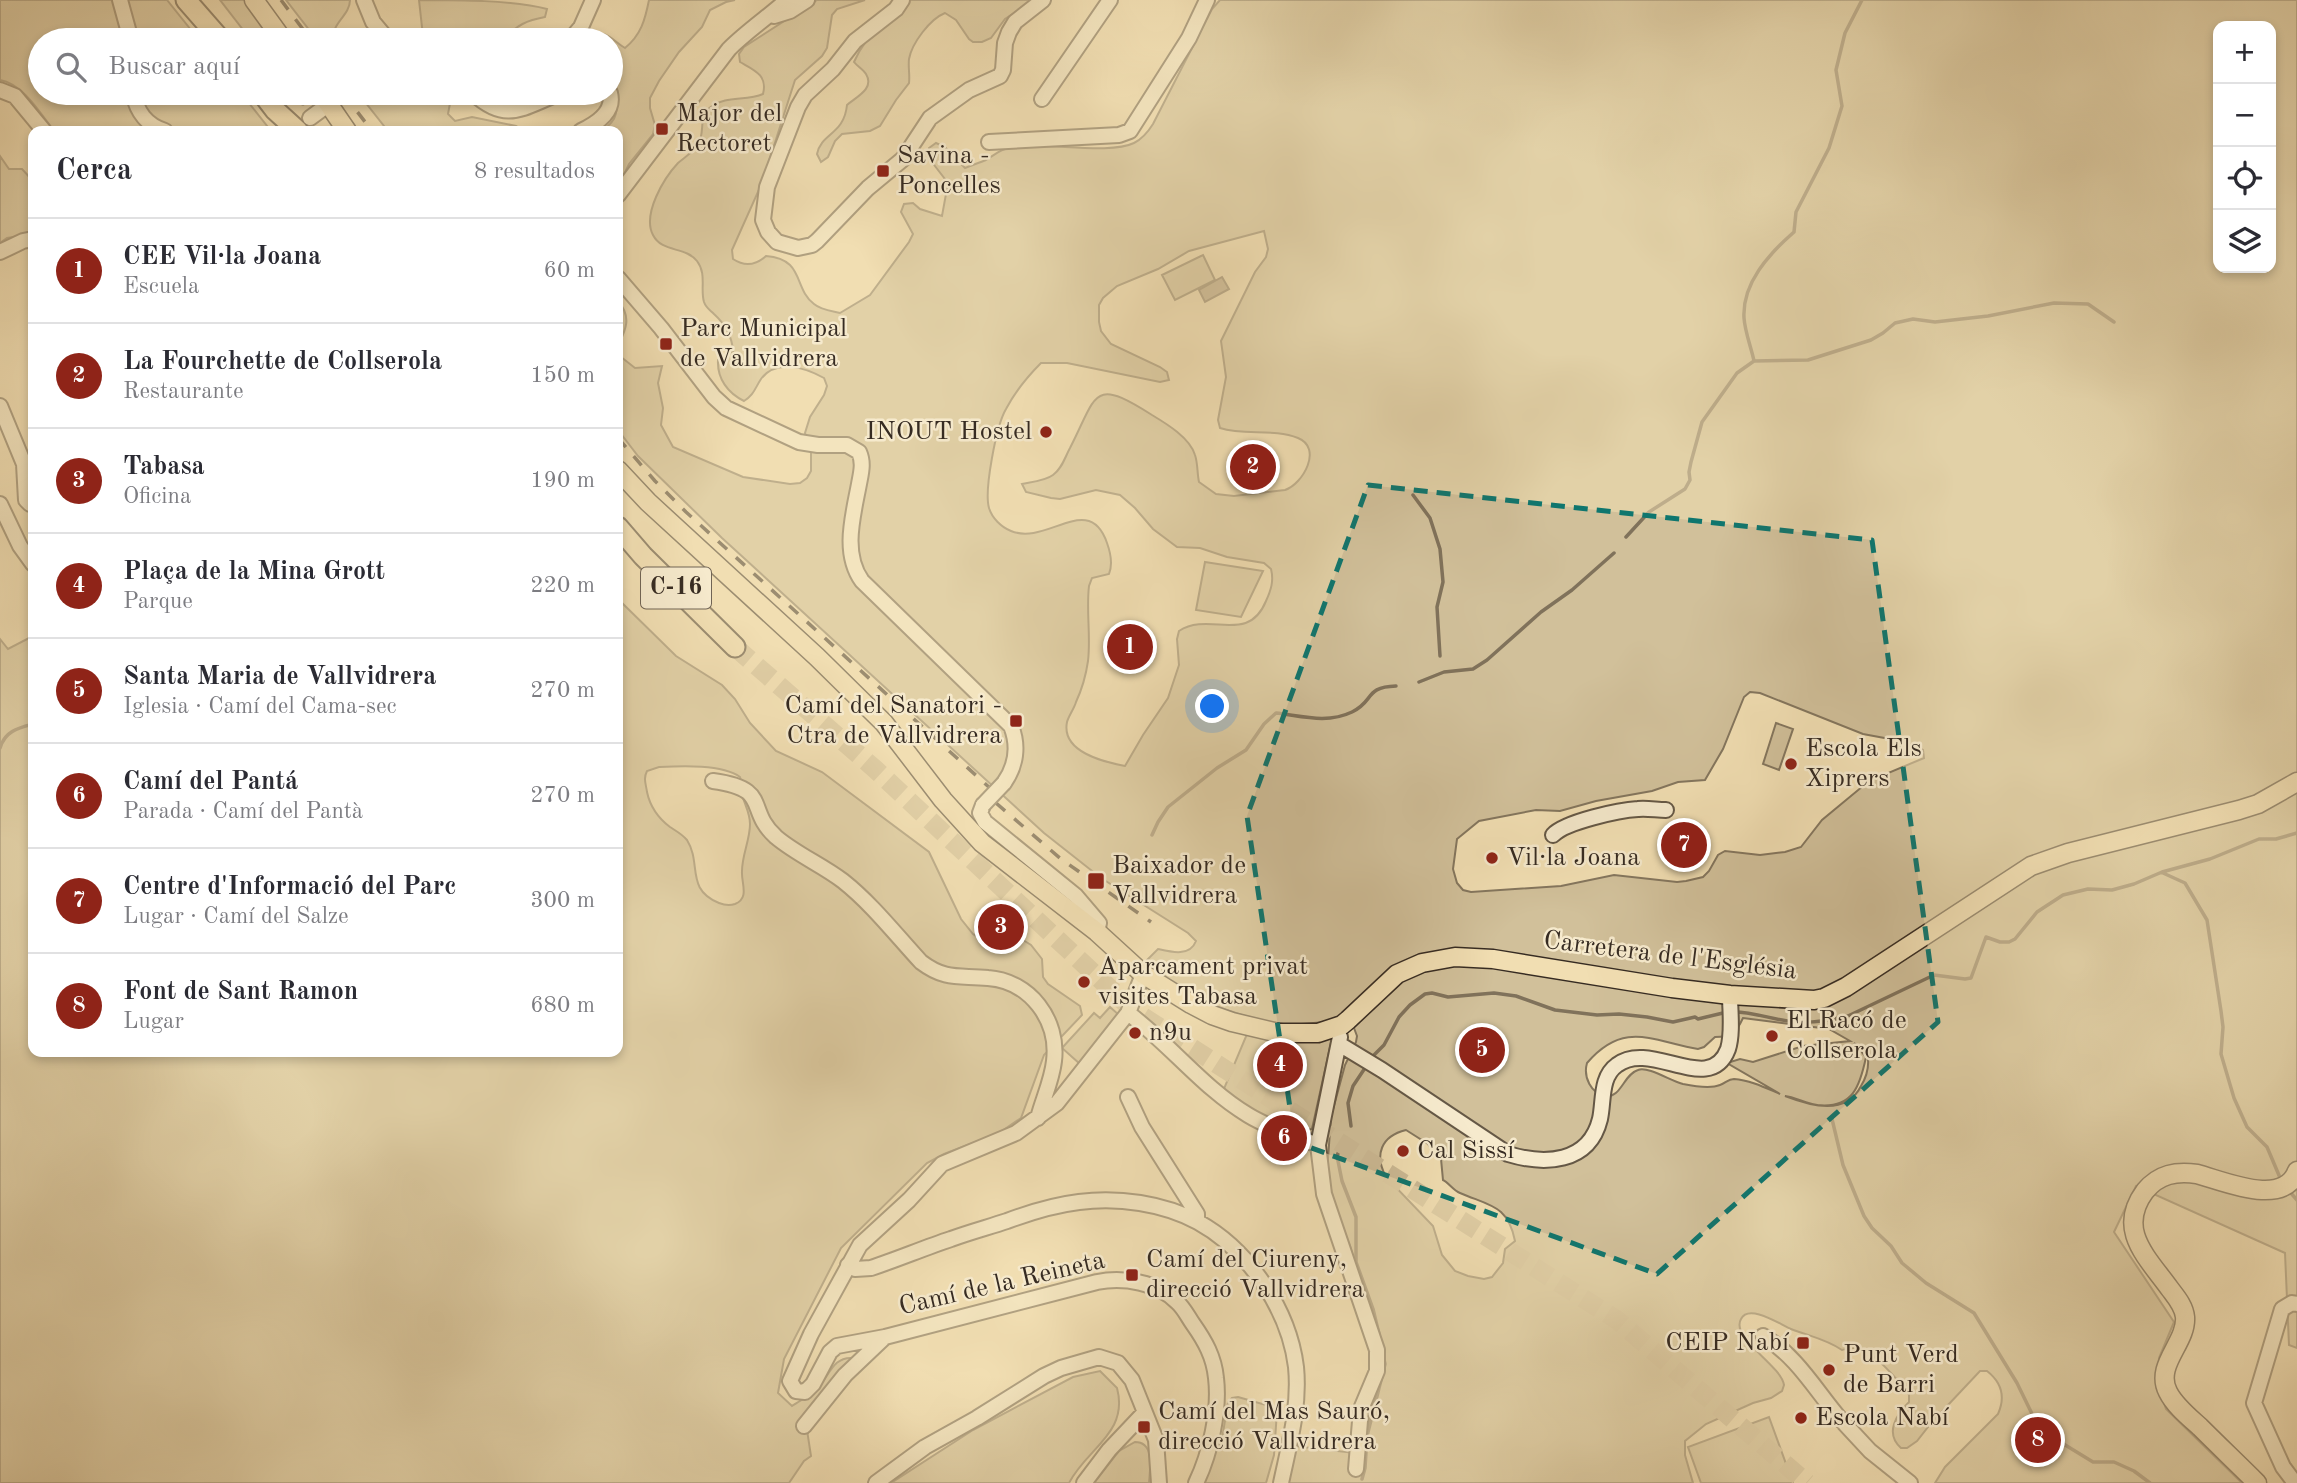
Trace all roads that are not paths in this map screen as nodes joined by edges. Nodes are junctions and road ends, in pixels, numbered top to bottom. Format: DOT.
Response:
graph roads {
  1 [pos="120,0"];
  2 [pos="186,0"];
  3 [pos="203,0"];
  4 [pos="254,0"];
  5 [pos="364,0"];
  6 [pos="593,0"];
  7 [pos="787,0"];
  8 [pos="807,0"];
  9 [pos="902,0"];
  10 [pos="1043,0"];
  11 [pos="1110,0"];
  12 [pos="1207,0"];
  13 [pos="767,18"];
  14 [pos="128,28"];
  15 [pos="218,28"];
  16 [pos="223,28"];
  17 [pos="274,28"];
  18 [pos="378,28"];
  19 [pos="580,28"];
  20 [pos="0,90"];
  21 [pos="1042,99"];
  22 [pos="137,105"];
  23 [pos="271,105"];
  24 [pos="286,105"];
  25 [pos="319,105"];
  26 [pos="330,105"];
  27 [pos="488,105"];
  28 [pos="533,105"];
  29 [pos="610,105"];
  30 [pos="40,126"];
  31 [pos="152,126"];
  32 [pos="300,126"];
  33 [pos="301,126"];
  34 [pos="303,126"];
  35 [pos="344,126"];
  36 [pos="588,126"];
  37 [pos="989,142"];
  38 [pos="623,188"];
  39 [pos="28,240"];
  40 [pos="0,252"];
  41 [pos="623,284"];
  42 [pos="0,406"];
  43 [pos="623,475"];
  44 [pos="28,502"];
  45 [pos="0,505"];
  46 [pos="623,533"];
  47 [pos="28,557"];
  48 [pos="735,647"];
  49 [pos="713,780"];
  50 [pos="2297,782"];
  51 [pos="1666,810"];
  52 [pos="1553,835"];
  53 [pos="1097,932"];
  54 [pos="1143,974"];
  55 [pos="1730,995"];
  56 [pos="1128,1013"];
  57 [pos="1342,1025"];
  58 [pos="1339,1044"];
  59 [pos="1128,1097"];
  60 [pos="1038,1118"];
  61 [pos="1318,1152"];
  62 [pos="2297,1171"];
  63 [pos="1197,1221"];
  64 [pos="848,1265"];
  65 [pos="2297,1304"];
  66 [pos="1763,1336"];
  67 [pos="884,1337"];
  68 [pos="1144,1413"];
  69 [pos="804,1426"];
  70 [pos="1356,1469"];
  71 [pos="876,1483"];
  72 [pos="1084,1483"];
  73 [pos="1159,1483"];
  74 [pos="1196,1483"];
  75 [pos="1281,1483"];
  76 [pos="1910,1483"];
  77 [pos="2257,1483"];
  78 [pos="2295,1483"];
  1 -- 14 [label="street"];
  2 -- 15 [label="highway"];
  3 -- 16 [label="highway"];
  4 -- 17 [label="main road"];
  5 -- 18 [label="street"];
  6 -- 19 [label="street"];
  7 -- 13 [label="street"];
  8 -- 13 [label="street"];
  9 -- 10 [label="street"];
  11 -- 21 [label="street"];
  12 -- 37 [label="street"];
  13 -- 38 [label="street"];
  20 -- 30 [label="street"];
  22 -- 31 [label="street"];
  23 -- 32 [label="highway"];
  24 -- 33 [label="highway"];
  25 -- 34 [label="street"];
  26 -- 35 [label="main road"];
  27 -- 28 [label="street"];
  29 -- 36 [label="street"];
  39 -- 40 [label="street"];
  41 -- 53 [label="street, bridge"];
  42 -- 44 [label="street"];
  43 -- 53 [label="main road"];
  45 -- 47 [label="street"];
  46 -- 48 [label="highway, C-16"];
  49 -- 60 [label="street"];
  50 -- 55 [label="main road, Carretera de l'Església"];
  51 -- 52 [label="street"];
  53 -- 54 [label="main road"];
  54 -- 56 [label="street"];
  54 -- 57 [label="main road"];
  55 -- 57 [label="main road, Carretera de l'Església"];
  55 -- 58 [label="street"];
  56 -- 60 [label="street"];
  56 -- 61 [label="street"];
  57 -- 58 [label="street"];
  58 -- 61 [label="street"];
  59 -- 63 [label="street"];
  60 -- 64 [label="street"];
  61 -- 70 [label="street"];
  62 -- 77 [label="main road"];
  63 -- 64 [label="street"];
  63 -- 75 [label="street"];
  64 -- 67 [label="street"];
  65 -- 78 [label="street"];
  66 -- 76 [label="street"];
  67 -- 69 [label="street, Camí de la Reineta"];
  67 -- 74 [label="street, Camí de la Reineta"];
  68 -- 71 [label="street"];
  68 -- 72 [label="street"];
  68 -- 73 [label="street"];
}
